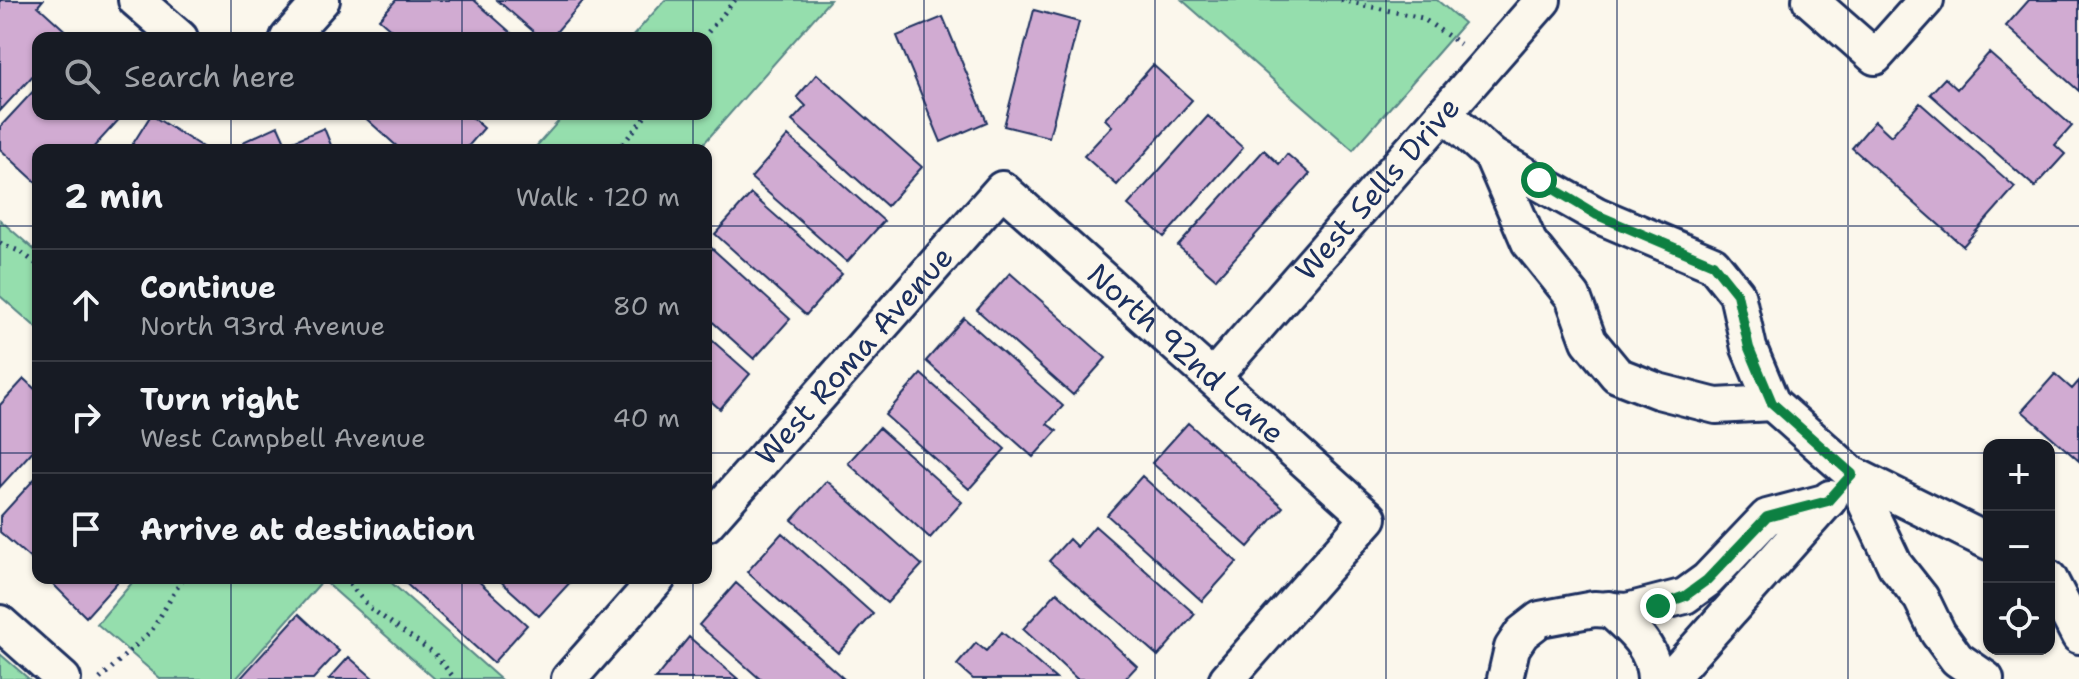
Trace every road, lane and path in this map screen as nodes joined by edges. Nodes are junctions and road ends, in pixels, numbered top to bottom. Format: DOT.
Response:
graph roads {
  1 [pos="136,0"];
  2 [pos="322,0"];
  3 [pos="735,0"];
  4 [pos="1341,0"];
  5 [pos="1543,0"];
  6 [pos="1810,0"];
  7 [pos="1926,0"];
  8 [pos="173,32"];
  9 [pos="293,32"];
  10 [pos="708,32"];
  11 [pos="1484,67"];
  12 [pos="1444,113"];
  13 [pos="642,120"];
  14 [pos="623,144"];
  15 [pos="1492,156"];
  16 [pos="1002,189"];
  17 [pos="0,243"];
  18 [pos="32,260"];
  19 [pos="1213,377"];
  20 [pos="1772,403"];
  21 [pos="1852,474"];
  22 [pos="1828,501"];
  23 [pos="712,517"];
  24 [pos="1983,539"];
  25 [pos="2052,583"];
  26 [pos="179,584"];
  27 [pos="349,584"];
  28 [pos="653,584"];
  29 [pos="1609,609"];
  30 [pos="0,623"];
  31 [pos="2079,636"];
  32 [pos="63,679"];
  33 [pos="100,679"];
  34 [pos="455,679"];
  35 [pos="569,679"];
  36 [pos="1227,679"];
  37 [pos="1505,679"];
  38 [pos="1655,679"];
  39 [pos="1669,679"];
  40 [pos="1986,679"];
  1 -- 8 [label="street"];
  2 -- 9 [label="street"];
  3 -- 10 [label="path"];
  4 -- 11 [label="path"];
  5 -- 11 [label="street, West Sells Drive"];
  6 -- 7 [label="street"];
  11 -- 12 [label="street, West Sells Drive"];
  12 -- 15 [label="street"];
  12 -- 19 [label="street, West Sells Drive"];
  13 -- 14 [label="path"];
  15 -- 20 [label="street"];
  15 -- 20 [label="street"];
  16 -- 19 [label="street, North 92nd Lane"];
  16 -- 23 [label="street, West Roma Avenue"];
  17 -- 18 [label="path"];
  19 -- 36 [label="street, North 92nd Lane"];
  20 -- 21 [label="street"];
  21 -- 22 [label="street"];
  21 -- 24 [label="street"];
  21 -- 40 [label="street"];
  22 -- 29 [label="street"];
  22 -- 39 [label="street"];
  25 -- 31 [label="street"];
  26 -- 33 [label="path"];
  27 -- 34 [label="path"];
  28 -- 35 [label="street"];
  29 -- 37 [label="street"];
  29 -- 38 [label="street"];
  30 -- 32 [label="street"];
}
